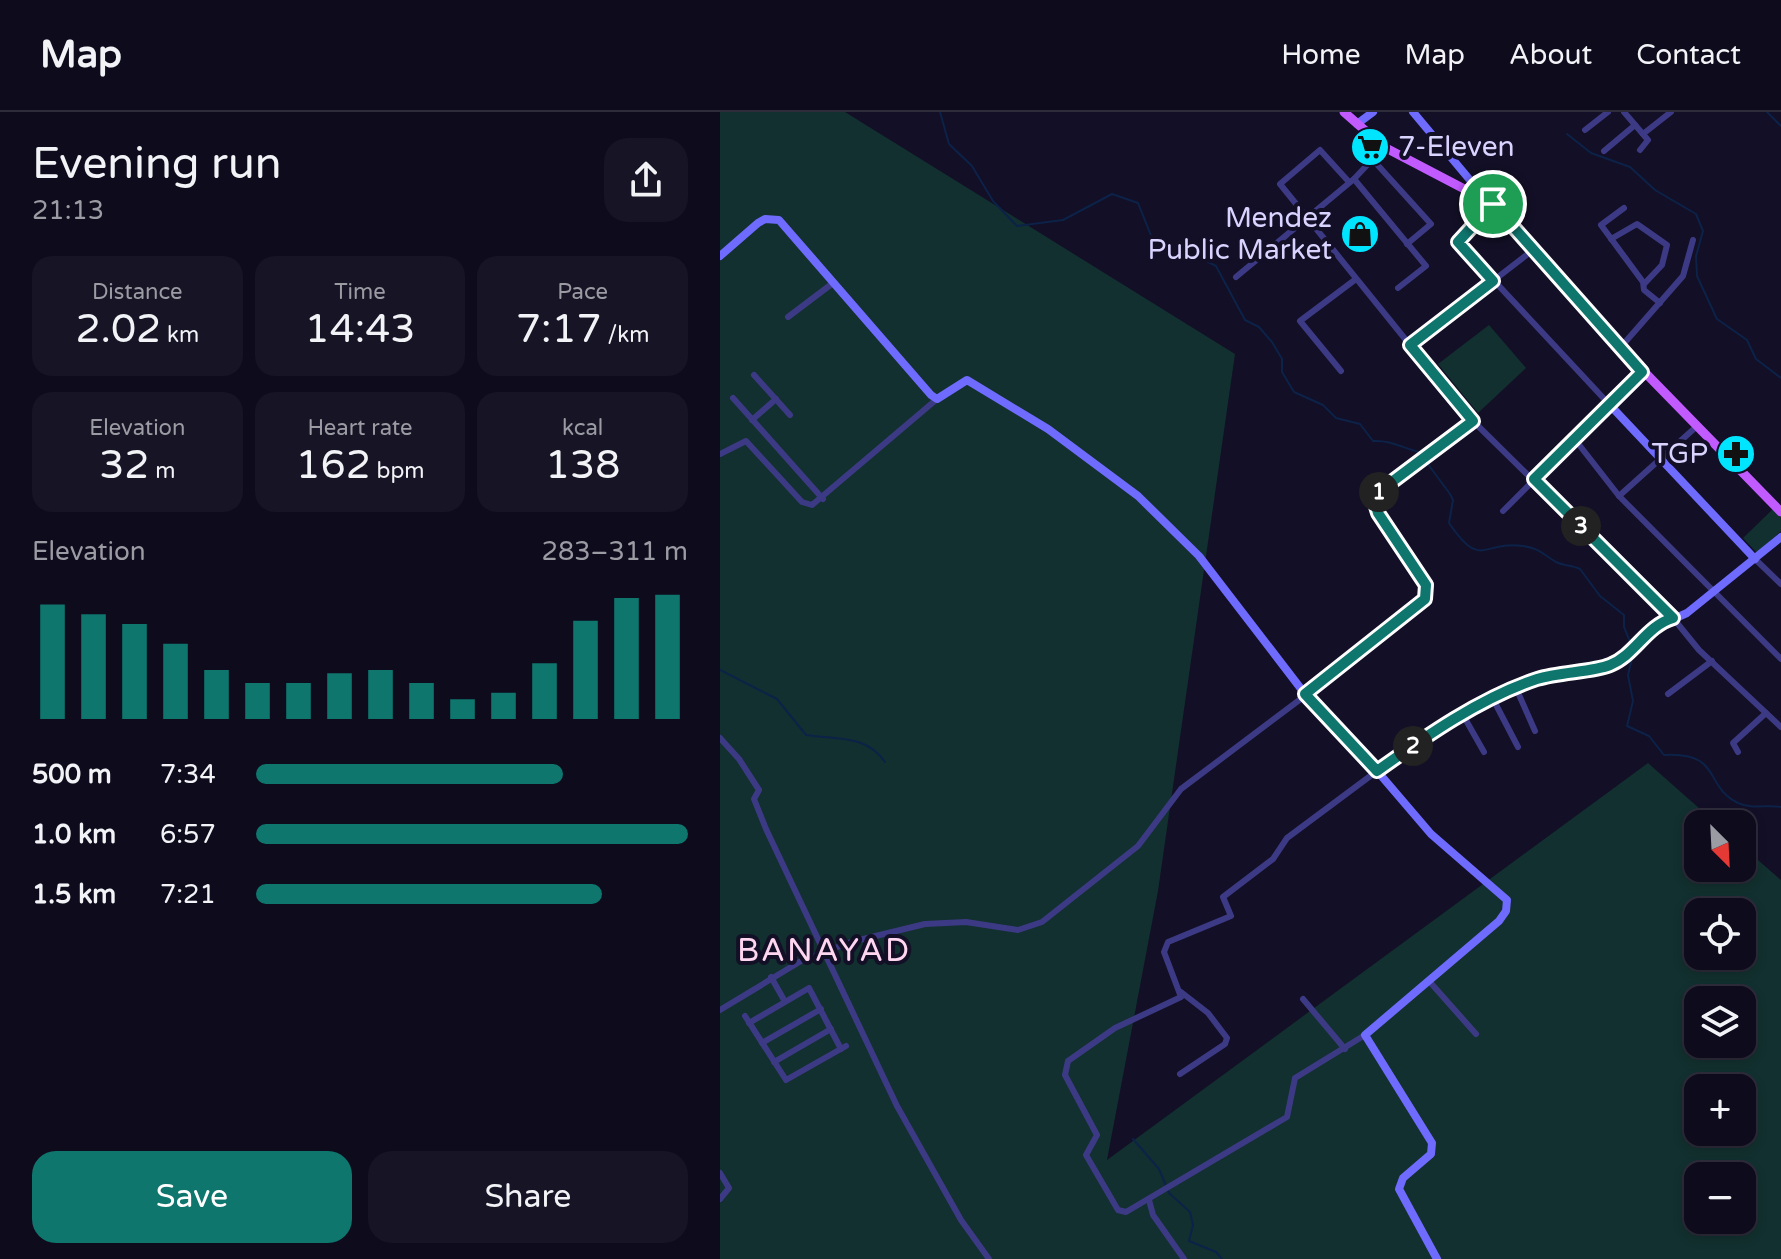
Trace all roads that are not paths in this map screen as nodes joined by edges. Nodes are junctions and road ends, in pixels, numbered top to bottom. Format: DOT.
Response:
graph roads {
  1 [pos="1344,112"];
  2 [pos="1373,112"];
  3 [pos="1413,112"];
  4 [pos="1608,112"];
  5 [pos="1624,112"];
  6 [pos="1671,112"];
  7 [pos="1357,124"];
  8 [pos="1635,125"];
  9 [pos="1585,130"];
  10 [pos="1643,134"];
  11 [pos="1384,147"];
  12 [pos="1640,150"];
  13 [pos="1604,151"];
  14 [pos="1374,161"];
  15 [pos="1351,180"];
  16 [pos="1465,182"];
  17 [pos="1489,201"];
  18 [pos="1624,208"];
  19 [pos="1308,218"];
  20 [pos="1611,239"];
  21 [pos="1693,240"];
  22 [pos="1407,244"];
  23 [pos="1533,250"];
  24 [pos="720,256"];
  25 [pos="1236,277"];
  26 [pos="1493,281"];
  27 [pos="1358,282"];
  28 [pos="833,283"];
  29 [pos="1644,284"];
  30 [pos="1398,288"];
  31 [pos="1660,303"];
  32 [pos="788,317"];
  33 [pos="1410,345"];
  34 [pos="1620,348"];
  35 [pos="1341,371"];
  36 [pos="1642,372"];
  37 [pos="754,375"];
  38 [pos="733,398"];
  39 [pos="776,399"];
  40 [pos="937,399"];
  41 [pos="1608,403"];
  42 [pos="790,415"];
  43 [pos="752,420"];
  44 [pos="1473,421"];
  45 [pos="1696,427"];
  46 [pos="1573,437"];
  47 [pos="720,454"];
  48 [pos="1662,459"];
  49 [pos="1534,479"];
  50 [pos="1619,496"];
  51 [pos="823,499"];
  52 [pos="1503,511"];
  53 [pos="1781,512"];
  54 [pos="1781,537"];
  55 [pos="1755,559"];
  56 [pos="1781,584"];
  57 [pos="1711,592"];
  58 [pos="1673,618"];
  59 [pos="1781,659"];
  60 [pos="1712,661"];
  61 [pos="1516,688"];
  62 [pos="1305,694"];
  63 [pos="1668,694"];
  64 [pos="1493,699"];
  65 [pos="1766,713"];
  66 [pos="1463,715"];
  67 [pos="1781,727"];
  68 [pos="1535,731"];
  69 [pos="720,738"];
  70 [pos="1518,747"];
  71 [pos="1484,752"];
  72 [pos="1738,752"];
  73 [pos="1377,771"];
  74 [pos="824,951"];
  75 [pos="772,979"];
  76 [pos="1429,981"];
  77 [pos="1181,992"];
  78 [pos="783,998"];
  79 [pos="1303,999"];
  80 [pos="821,1009"];
  81 [pos="720,1010"];
  82 [pos="831,1029"];
  83 [pos="1476,1034"];
  84 [pos="1365,1035"];
  85 [pos="762,1043"];
  86 [pos="1345,1049"];
  87 [pos="774,1062"];
  88 [pos="1180,1074"];
  89 [pos="720,1173"];
  90 [pos="720,1199"];
  91 [pos="1149,1200"];
  92 [pos="989,1259"];
  93 [pos="1184,1259"];
  94 [pos="1437,1259"];
  1 -- 7 [label="main road"];
  2 -- 7 [label="street"];
  3 -- 16 [label="street"];
  4 -- 9 [label="street"];
  5 -- 8 [label="street"];
  6 -- 10 [label="street"];
  7 -- 11 [label="main road"];
  8 -- 10 [label="street"];
  8 -- 13 [label="street"];
  10 -- 12 [label="street"];
  11 -- 14 [label="street"];
  11 -- 16 [label="main road"];
  14 -- 15 [label="street"];
  14 -- 22 [label="street"];
  15 -- 19 [label="street"];
  15 -- 19 [label="street"];
  15 -- 22 [label="street"];
  16 -- 17 [label="main road"];
  17 -- 23 [label="main road"];
  17 -- 26 [label="street"];
  18 -- 20 [label="street"];
  19 -- 25 [label="street"];
  19 -- 27 [label="street"];
  20 -- 29 [label="street"];
  20 -- 29 [label="street"];
  21 -- 31 [label="street"];
  22 -- 30 [label="street"];
  23 -- 26 [label="street"];
  23 -- 34 [label="main road"];
  24 -- 28 [label="street"];
  26 -- 33 [label="street"];
  26 -- 41 [label="street"];
  27 -- 33 [label="street"];
  27 -- 35 [label="street"];
  28 -- 32 [label="street"];
  28 -- 40 [label="street"];
  29 -- 31 [label="street"];
  31 -- 34 [label="street"];
  33 -- 44 [label="street"];
  34 -- 36 [label="main road"];
  36 -- 41 [label="street"];
  36 -- 45 [label="main road"];
  37 -- 39 [label="street"];
  38 -- 43 [label="street"];
  39 -- 42 [label="street"];
  39 -- 43 [label="street"];
  40 -- 51 [label="street"];
  40 -- 62 [label="street"];
  41 -- 46 [label="street"];
  41 -- 48 [label="street"];
  43 -- 51 [label="street"];
  44 -- 49 [label="street"];
  44 -- 62 [label="street"];
  45 -- 48 [label="street"];
  45 -- 53 [label="main road"];
  46 -- 49 [label="street"];
  46 -- 50 [label="street"];
  47 -- 51 [label="street"];
  48 -- 50 [label="street"];
  48 -- 55 [label="street"];
  49 -- 52 [label="street"];
  49 -- 58 [label="street"];
  50 -- 57 [label="street"];
  54 -- 55 [label="street"];
  55 -- 56 [label="street"];
  55 -- 57 [label="street"];
  57 -- 58 [label="street"];
  57 -- 59 [label="street"];
  58 -- 60 [label="street"];
  58 -- 61 [label="street"];
  60 -- 63 [label="street"];
  60 -- 65 [label="street"];
  61 -- 64 [label="street"];
  61 -- 68 [label="street"];
  62 -- 73 [label="street"];
  62 -- 74 [label="street"];
  64 -- 66 [label="street"];
  64 -- 70 [label="street"];
  65 -- 67 [label="street"];
  65 -- 72 [label="street"];
  66 -- 71 [label="street"];
  66 -- 73 [label="street"];
  69 -- 74 [label="street"];
  73 -- 76 [label="street"];
  73 -- 77 [label="street"];
  74 -- 75 [label="street"];
  74 -- 92 [label="street"];
  75 -- 78 [label="street"];
  75 -- 81 [label="street"];
  76 -- 83 [label="street"];
  76 -- 84 [label="street"];
  77 -- 88 [label="street"];
  77 -- 91 [label="street"];
  78 -- 80 [label="street"];
  78 -- 85 [label="street"];
  79 -- 86 [label="street"];
  80 -- 82 [label="street"];
  80 -- 85 [label="street"];
  82 -- 87 [label="street"];
  82 -- 87 [label="street"];
  84 -- 86 [label="street"];
  84 -- 94 [label="street"];
  85 -- 87 [label="street"];
  86 -- 91 [label="street"];
  89 -- 90 [label="street"];
  91 -- 93 [label="street"];
}
